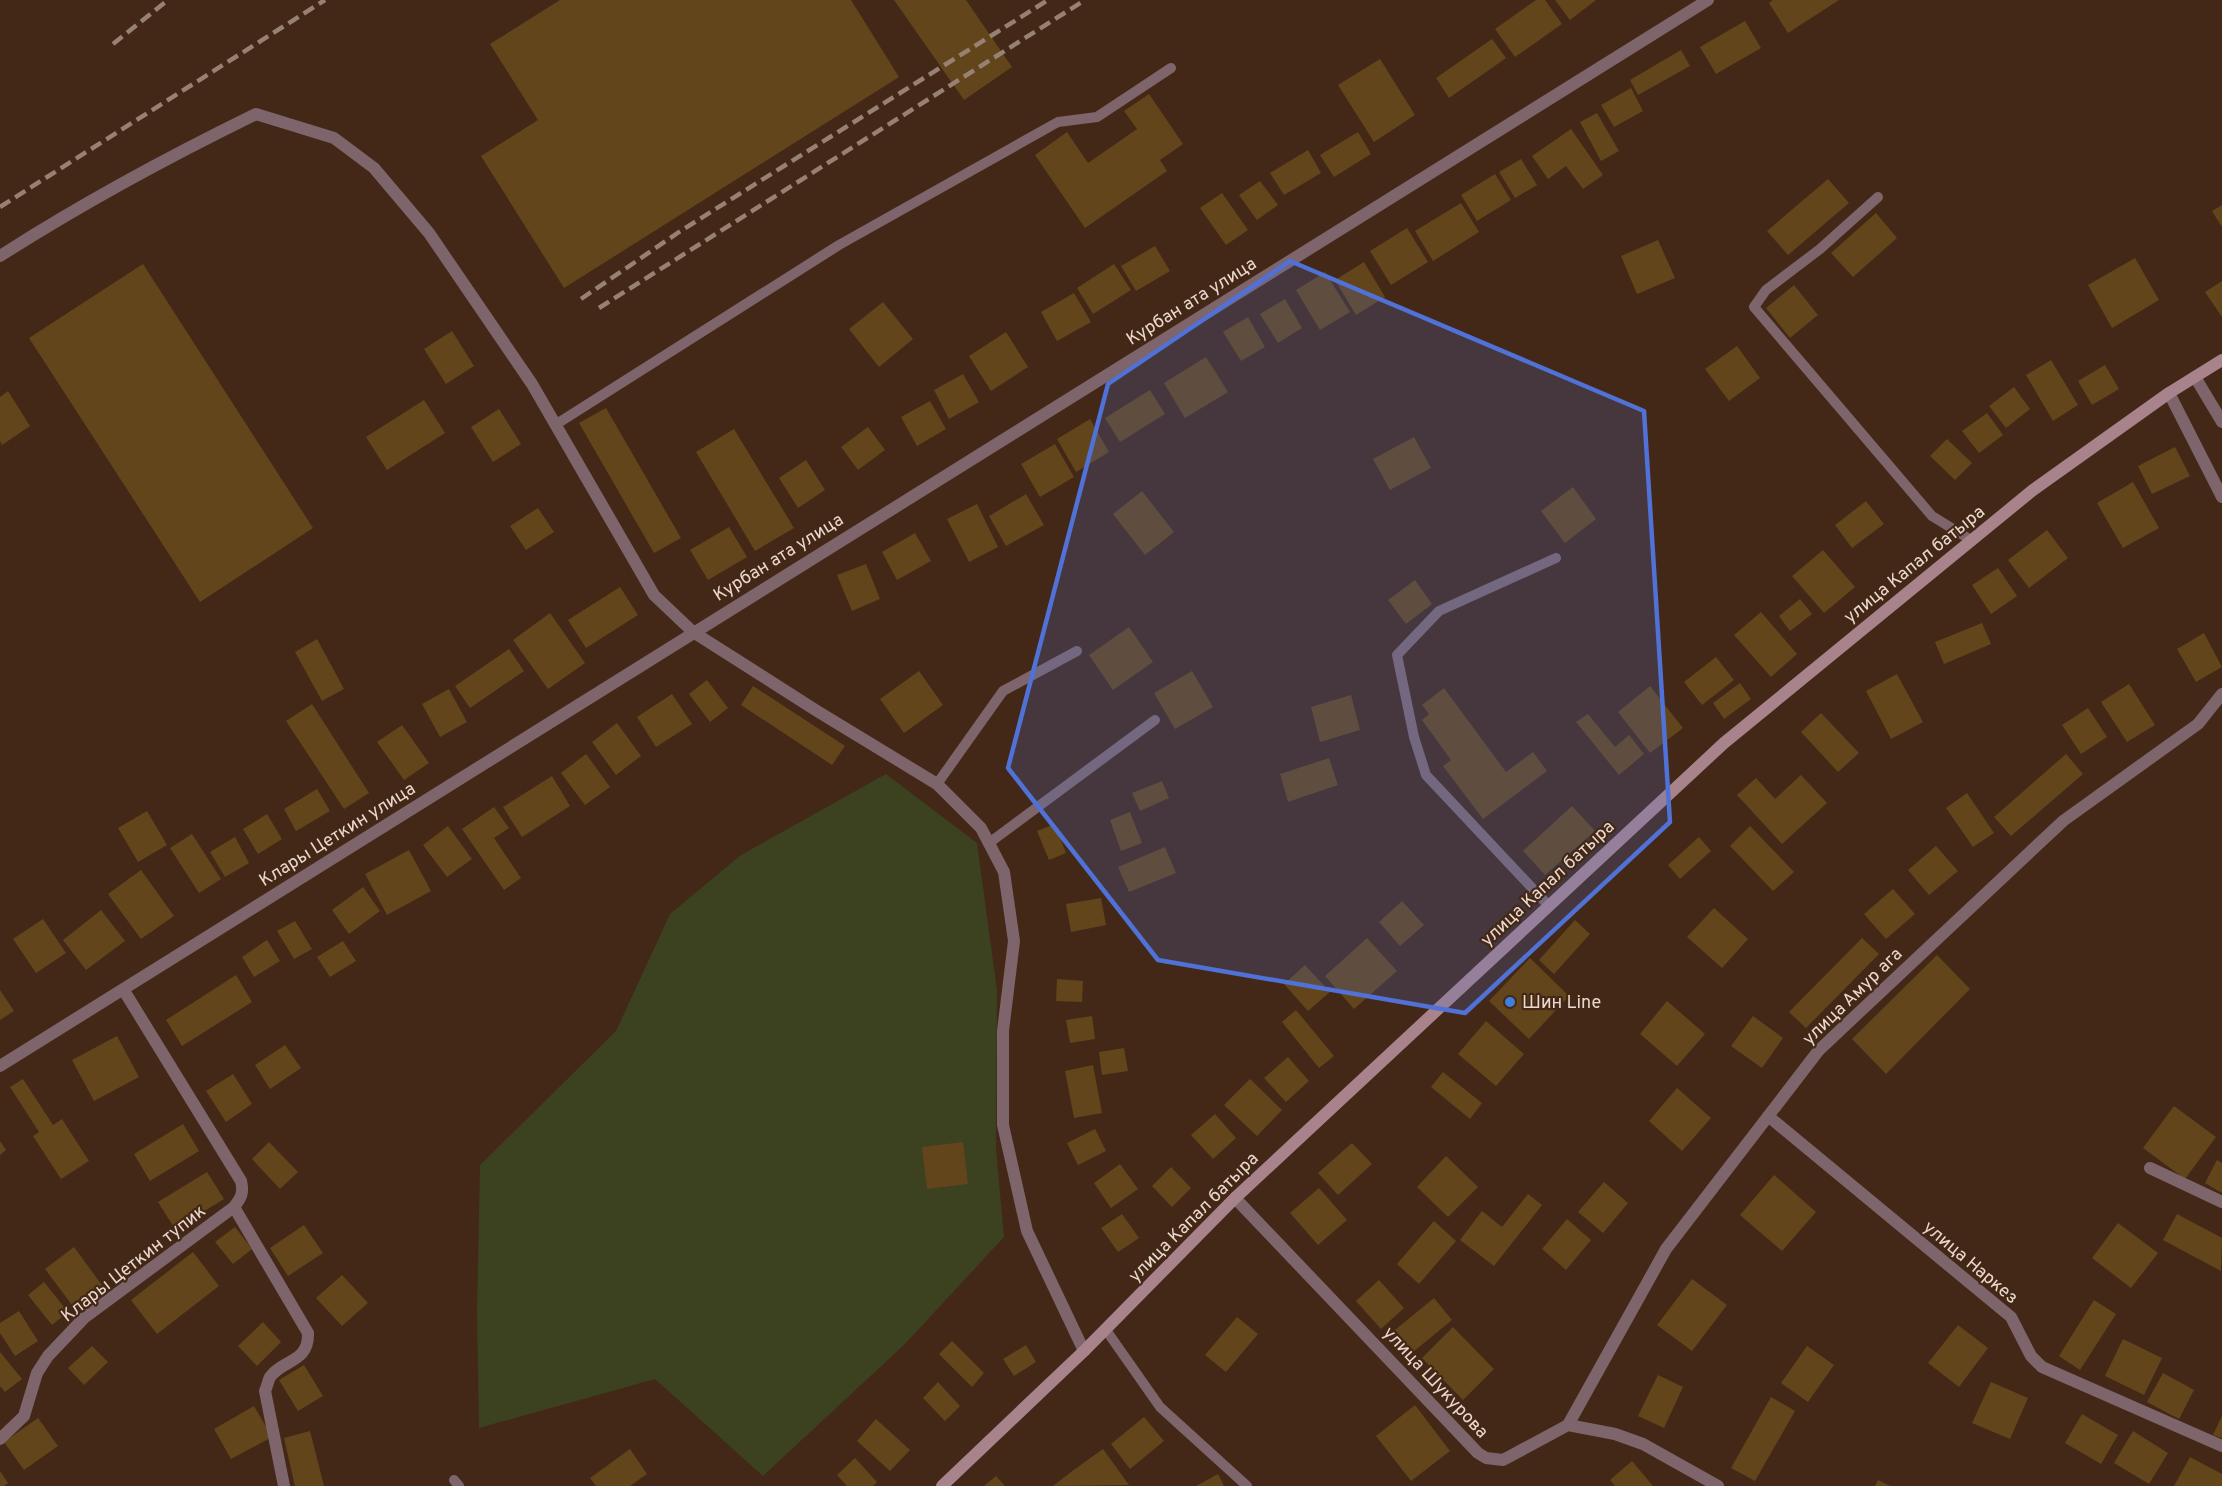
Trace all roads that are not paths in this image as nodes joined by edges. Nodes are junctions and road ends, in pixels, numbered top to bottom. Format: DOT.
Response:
graph roads {
  1 [pos="1708,0"];
  2 [pos="1171,69"];
  3 [pos="1878,197"];
  4 [pos="0,256"];
  5 [pos="2222,360"];
  6 [pos="2194,377"];
  7 [pos="2169,393"];
  8 [pos="2222,422"];
  9 [pos="555,425"];
  10 [pos="2222,497"];
  11 [pos="1971,540"];
  12 [pos="1556,558"];
  13 [pos="693,632"];
  14 [pos="1077,651"];
  15 [pos="2222,694"];
  16 [pos="1155,720"];
  17 [pos="937,784"];
  18 [pos="989,843"];
  19 [pos="1549,906"];
  20 [pos="123,989"];
  21 [pos="0,1066"];
  22 [pos="1768,1116"];
  23 [pos="2150,1168"];
  24 [pos="1235,1198"];
  25 [pos="2222,1202"];
  26 [pos="234,1208"];
  27 [pos="1106,1330"];
  28 [pos="1084,1351"];
  29 [pos="1568,1425"];
  30 [pos="0,1439"];
  31 [pos="2222,1446"];
  32 [pos="284,1486"];
  33 [pos="942,1486"];
  34 [pos="1247,1486"];
  35 [pos="1718,1486"];
  1 -- 13 [label="street, Курбан ата улица"];
  2 -- 9 [label="lane"];
  3 -- 11 [label="lane"];
  4 -- 9 [label="street"];
  5 -- 6 [label="main road, улица Капал батыра"];
  6 -- 7 [label="main road, улица Капал батыра"];
  6 -- 8 [label="street"];
  7 -- 10 [label="street"];
  7 -- 11 [label="main road, улица Капал батыра"];
  9 -- 13 [label="street"];
  11 -- 19 [label="main road, улица Капал батыра"];
  12 -- 19 [label="lane"];
  13 -- 17 [label="street"];
  13 -- 20 [label="street, Клары Цеткин улица"];
  14 -- 17 [label="lane"];
  15 -- 22 [label="street, улица Амур ага"];
  16 -- 18 [label="lane"];
  17 -- 18 [label="street"];
  18 -- 28 [label="street"];
  19 -- 24 [label="main road, улица Капал батыра"];
  20 -- 21 [label="street, Клары Цеткин улица"];
  20 -- 26 [label="street, Клары Цеткин тупик"];
  22 -- 29 [label="street, улица Амур ага"];
  22 -- 31 [label="street, улица Наркез"];
  23 -- 25 [label="street"];
  24 -- 27 [label="main road, улица Капал батыра"];
  24 -- 29 [label="street, улица Шукурова"];
  26 -- 30 [label="street, Клары Цеткин тупик"];
  26 -- 32 [label="street, Клары Цеткин тупик"];
  27 -- 28 [label="main road, улица Капал батыра"];
  27 -- 34 [label="lane"];
  28 -- 33 [label="main road, улица Капал батыра"];
  29 -- 35 [label="street"];
}
